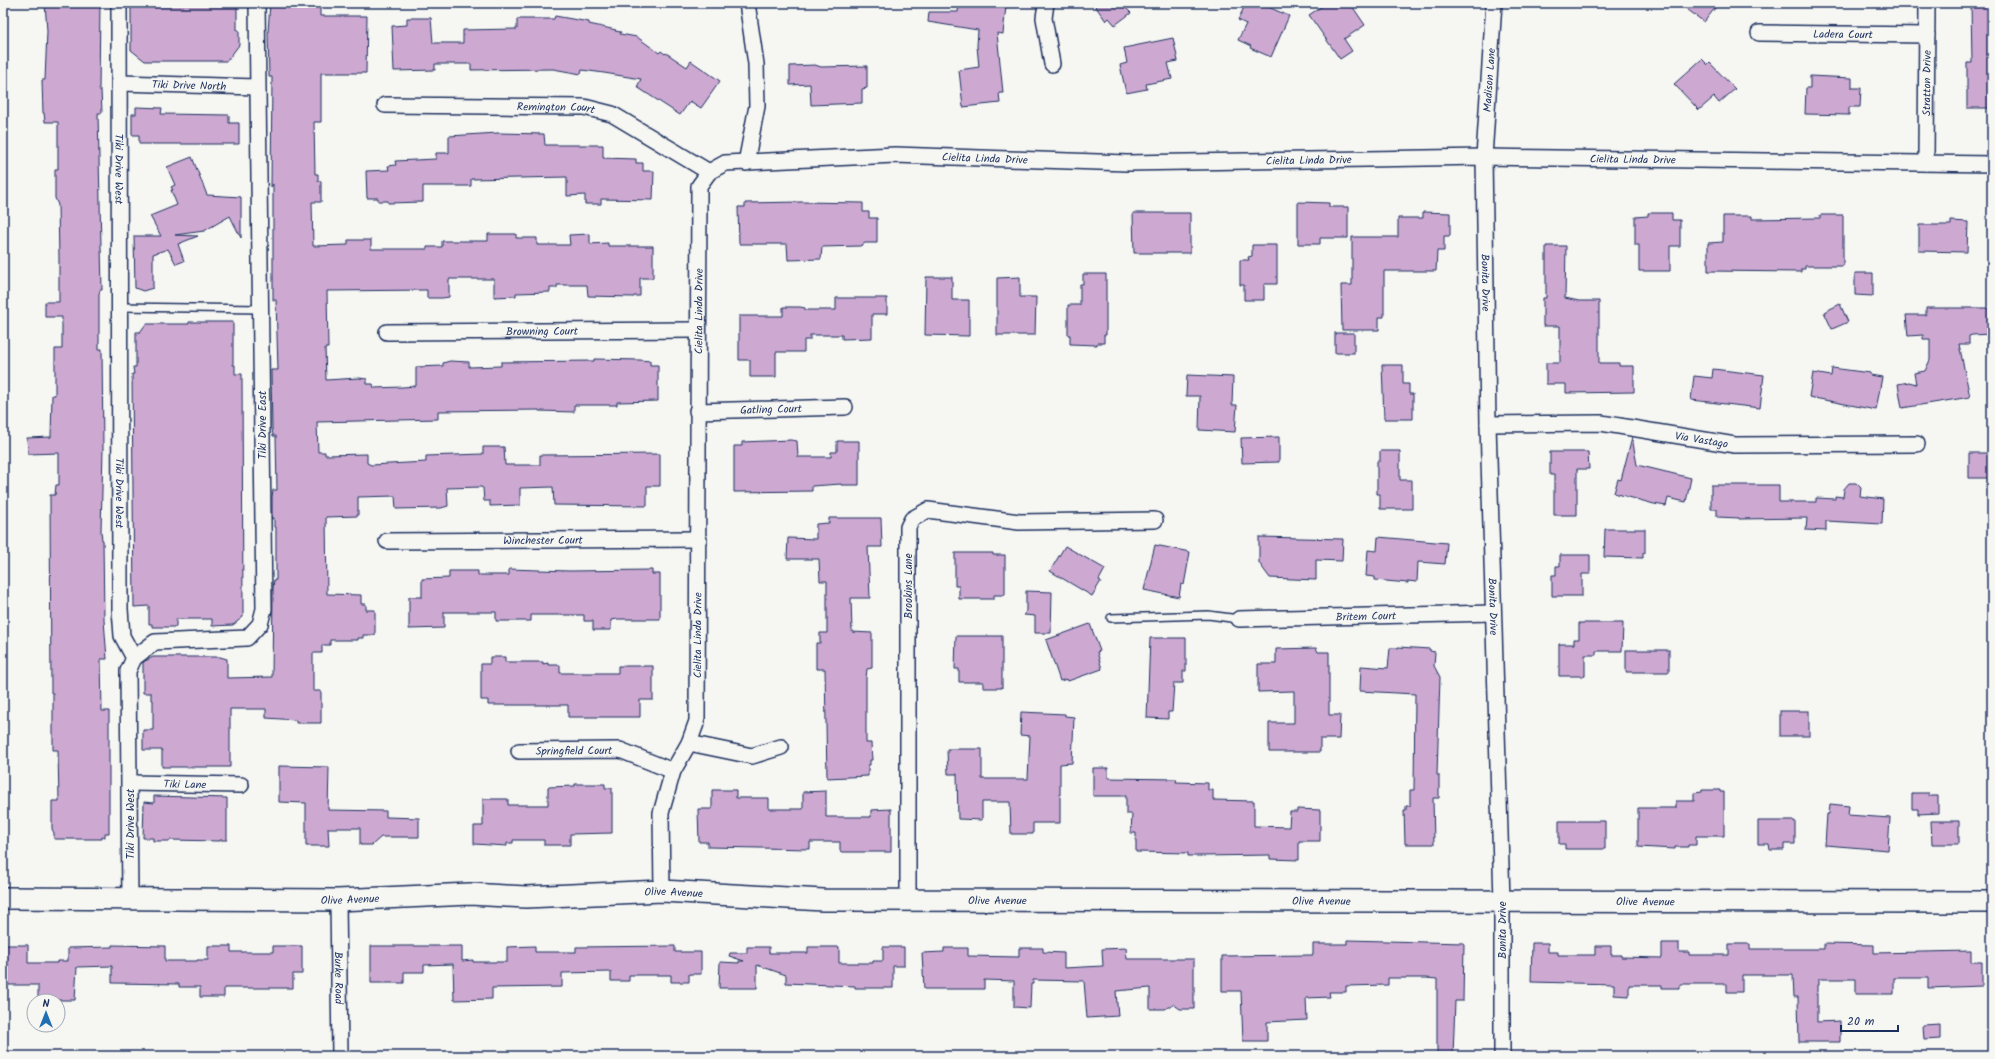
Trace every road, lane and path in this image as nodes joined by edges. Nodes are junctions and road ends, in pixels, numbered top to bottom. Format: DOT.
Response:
graph roads {
  1 [pos="119,3"];
  2 [pos="257,3"];
  3 [pos="747,3"];
  4 [pos="1046,3"];
  5 [pos="1494,3"];
  6 [pos="1927,3"];
  7 [pos="1759,33"];
  8 [pos="1927,35"];
  9 [pos="1052,64"];
  10 [pos="120,83"];
  11 [pos="257,87"];
  12 [pos="385,105"];
  13 [pos="1484,157"];
  14 [pos="746,162"];
  15 [pos="1926,163"];
  16 [pos="1992,164"];
  17 [pos="709,172"];
  18 [pos="120,307"];
  19 [pos="261,309"];
  20 [pos="697,330"];
  21 [pos="387,332"];
  22 [pos="845,407"];
  23 [pos="697,412"];
  24 [pos="1488,424"];
  25 [pos="1917,444"];
  26 [pos="1155,520"];
  27 [pos="699,539"];
  28 [pos="387,541"];
  29 [pos="1493,613"];
  30 [pos="1111,618"];
  31 [pos="1240,619"];
  32 [pos="134,658"];
  33 [pos="689,743"];
  34 [pos="781,747"];
  35 [pos="519,751"];
  36 [pos="673,771"];
  37 [pos="130,783"];
  38 [pos="241,785"];
  39 [pos="662,891"];
  40 [pos="3,898"];
  41 [pos="130,899"];
  42 [pos="338,900"];
  43 [pos="908,900"];
  44 [pos="1502,901"];
  45 [pos="1992,902"];
  46 [pos="340,1056"];
  47 [pos="1502,1056"];
  1 -- 10 [label="street, Tiki Drive West"];
  2 -- 11 [label="street, Tiki Drive East"];
  3 -- 14 [label="street"];
  4 -- 9 [label="street"];
  5 -- 13 [label="street, Madison Lane"];
  6 -- 8 [label="street, Stratton Drive"];
  7 -- 8 [label="street, Ladera Court"];
  8 -- 15 [label="street, Stratton Drive"];
  10 -- 11 [label="street, Tiki Drive North"];
  10 -- 18 [label="street, Tiki Drive West"];
  11 -- 19 [label="street, Tiki Drive East"];
  12 -- 17 [label="street, Remington Court"];
  13 -- 14 [label="street, Cielita Linda Drive"];
  13 -- 15 [label="street, Cielita Linda Drive"];
  13 -- 24 [label="street, Bonita Drive"];
  14 -- 17 [label="street, Cielita Linda Drive"];
  15 -- 16 [label="street, Cielita Linda Drive"];
  17 -- 20 [label="street, Cielita Linda Drive"];
  18 -- 19 [label="lane"];
  18 -- 32 [label="street, Tiki Drive West"];
  19 -- 32 [label="street, Tiki Drive East"];
  20 -- 21 [label="street, Browning Court"];
  20 -- 23 [label="street, Cielita Linda Drive"];
  22 -- 23 [label="street, Gatling Court"];
  23 -- 27 [label="street, Cielita Linda Drive"];
  24 -- 25 [label="street, Via Vastago"];
  24 -- 29 [label="street, Bonita Drive"];
  26 -- 43 [label="street, Brookins Lane"];
  27 -- 28 [label="street, Winchester Court"];
  27 -- 33 [label="street, Cielita Linda Drive"];
  29 -- 31 [label="street, Britem Court"];
  29 -- 44 [label="street, Bonita Drive"];
  30 -- 31 [label="lane"];
  32 -- 37 [label="street, Tiki Drive West"];
  33 -- 34 [label="street"];
  33 -- 36 [label="street, Cielita Linda Drive"];
  35 -- 36 [label="street, Springfield Court"];
  36 -- 39 [label="street, Cielita Linda Drive"];
  37 -- 38 [label="street, Tiki Lane"];
  37 -- 41 [label="street, Tiki Drive West"];
  39 -- 42 [label="main road, Olive Avenue"];
  39 -- 43 [label="main road, Olive Avenue"];
  40 -- 41 [label="main road, Olive Avenue"];
  41 -- 42 [label="main road, Olive Avenue"];
  42 -- 46 [label="street, Burke Road"];
  43 -- 44 [label="main road, Olive Avenue"];
  44 -- 45 [label="main road, Olive Avenue"];
  44 -- 47 [label="street, Bonita Drive"];
}
